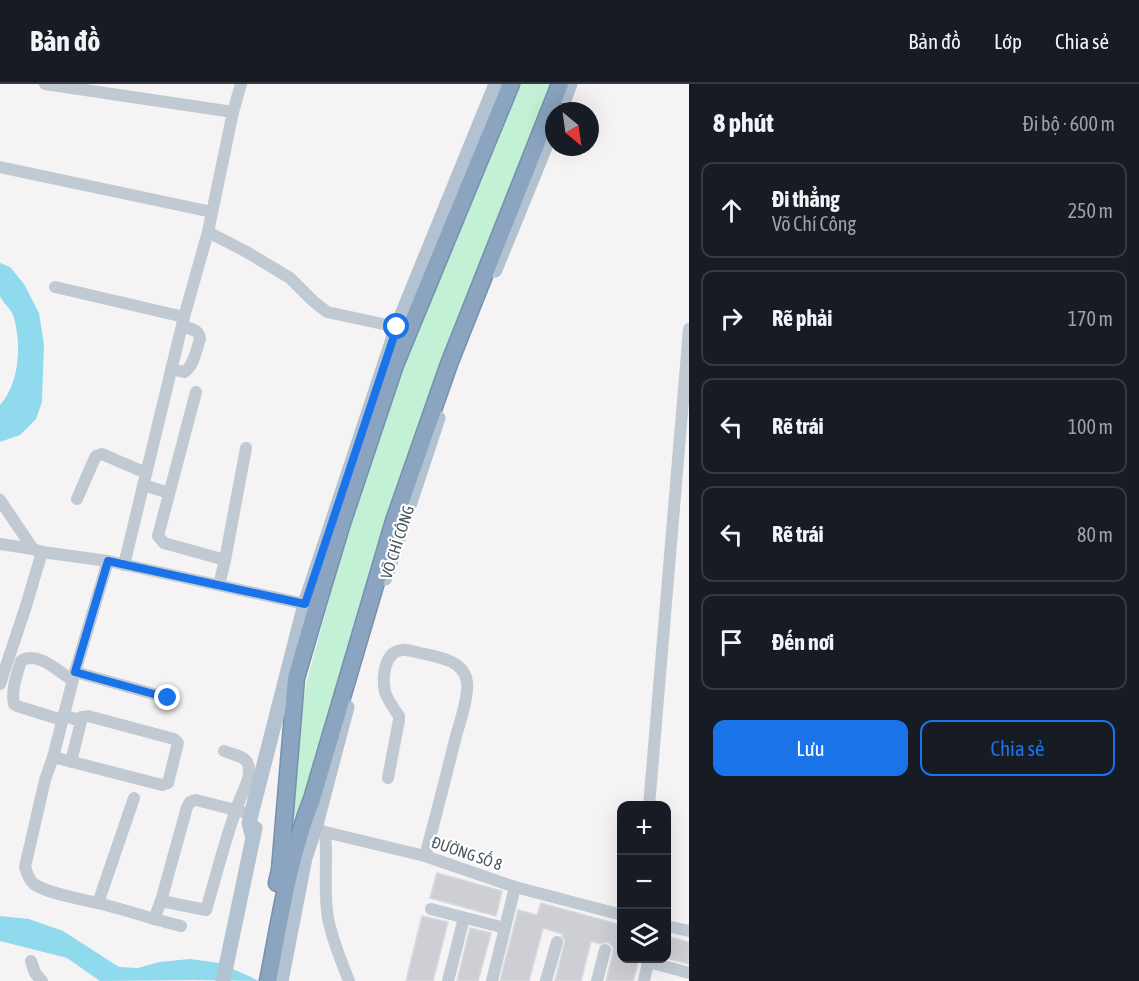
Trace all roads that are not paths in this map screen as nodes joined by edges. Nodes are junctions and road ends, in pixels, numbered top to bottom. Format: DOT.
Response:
graph roads {
  1 [pos="45,84"];
  2 [pos="241,84"];
  3 [pos="496,84"];
  4 [pos="511,84"];
  5 [pos="560,84"];
  6 [pos="570,84"];
  7 [pos="563,102"];
  8 [pos="233,112"];
  9 [pos="545,147"];
  10 [pos="0,166"];
  11 [pos="212,212"];
  12 [pos="208,232"];
  13 [pos="56,287"];
  14 [pos="183,322"];
  15 [pos="397,327"];
  16 [pos="689,329"];
  17 [pos="171,369"];
  18 [pos="196,392"];
  19 [pos="246,448"];
  20 [pos="146,472"];
  21 [pos="143,486"];
  22 [pos="169,493"];
  23 [pos="77,499"];
  24 [pos="0,500"];
  25 [pos="0,544"];
  26 [pos="38,550"];
  27 [pos="225,560"];
  28 [pos="108,561"];
  29 [pos="124,565"];
  30 [pos="219,585"];
  31 [pos="311,605"];
  32 [pos="74,676"];
  33 [pos="296,678"];
  34 [pos="0,684"];
  35 [pos="168,698"];
  36 [pos="63,717"];
  37 [pos="82,717"];
  38 [pos="225,751"];
  39 [pos="53,757"];
  40 [pos="71,762"];
  41 [pos="388,777"];
  42 [pos="134,798"];
  43 [pos="649,801"];
  44 [pos="236,810"];
  45 [pos="251,814"];
  46 [pos="315,827"];
  47 [pos="253,838"];
  48 [pos="425,856"];
  49 [pos="284,873"];
  50 [pos="515,887"];
  51 [pos="161,901"];
  52 [pos="98,903"];
  53 [pos="431,909"];
  54 [pos="617,914"];
  55 [pos="464,918"];
  56 [pos="154,919"];
  57 [pos="181,927"];
  58 [pos="671,927"];
  59 [pos="505,928"];
  60 [pos="689,931"];
  61 [pos="557,942"];
  62 [pos="605,950"];
  63 [pos="31,961"];
  64 [pos="648,963"];
  65 [pos="658,963"];
  66 [pos="689,973"];
  67 [pos="281,976"];
  68 [pos="42,981"];
  69 [pos="223,981"];
  70 [pos="258,981"];
  71 [pos="268,981"];
  72 [pos="349,981"];
  73 [pos="448,981"];
  74 [pos="492,981"];
  75 [pos="546,981"];
  76 [pos="597,981"];
  77 [pos="644,981"];
  1 -- 8 [label="street"];
  2 -- 8 [label="street"];
  3 -- 15 [label="main road"];
  4 -- 31 [label="highway"];
  5 -- 46 [label="highway, VÕ CHÍ CÔNG"];
  6 -- 7 [label="main road"];
  8 -- 11 [label="street"];
  9 -- 46 [label="main road, VÕ CHÍ CÔNG"];
  10 -- 11 [label="street"];
  11 -- 12 [label="street"];
  12 -- 14 [label="street"];
  12 -- 15 [label="street"];
  13 -- 14 [label="street"];
  14 -- 17 [label="street"];
  14 -- 17 [label="street"];
  15 -- 31 [label="main road"];
  16 -- 43 [label="street"];
  17 -- 20 [label="street"];
  18 -- 22 [label="street"];
  19 -- 27 [label="street"];
  20 -- 21 [label="street"];
  20 -- 23 [label="street"];
  21 -- 22 [label="street"];
  21 -- 29 [label="street"];
  22 -- 27 [label="street"];
  24 -- 26 [label="street"];
  25 -- 26 [label="street"];
  26 -- 28 [label="street"];
  26 -- 34 [label="street"];
  27 -- 30 [label="street"];
  28 -- 29 [label="street"];
  28 -- 32 [label="street"];
  29 -- 30 [label="street"];
  30 -- 31 [label="street"];
  31 -- 33 [label="highway"];
  31 -- 45 [label="main road"];
  32 -- 35 [label="street"];
  32 -- 36 [label="street"];
  32 -- 36 [label="street"];
  33 -- 47 [label="main road"];
  33 -- 49 [label="highway"];
  36 -- 37 [label="street"];
  36 -- 39 [label="street"];
  37 -- 40 [label="street"];
  37 -- 40 [label="street"];
  38 -- 44 [label="street"];
  39 -- 40 [label="street"];
  39 -- 52 [label="street"];
  41 -- 48 [label="street"];
  42 -- 52 [label="street"];
  44 -- 45 [label="street"];
  44 -- 51 [label="street"];
  44 -- 51 [label="street"];
  45 -- 47 [label="main road"];
  46 -- 48 [label="street, ĐƯỜNG SỐ 8"];
  46 -- 49 [label="highway, VÕ CHÍ CÔNG"];
  46 -- 67 [label="main road, VÕ CHÍ CÔNG"];
  46 -- 72 [label="street"];
  47 -- 69 [label="main road"];
  48 -- 50 [label="street, ĐƯỜNG SỐ 8"];
  49 -- 70 [label="highway"];
  49 -- 71 [label="highway"];
  50 -- 54 [label="street, ĐƯỜNG SỐ 8"];
  50 -- 59 [label="street"];
  51 -- 56 [label="street"];
  52 -- 56 [label="street"];
  53 -- 55 [label="street"];
  55 -- 59 [label="street"];
  55 -- 73 [label="street"];
  56 -- 57 [label="street"];
  58 -- 60 [label="street"];
  59 -- 74 [label="street"];
  61 -- 75 [label="street"];
  62 -- 76 [label="street"];
  63 -- 68 [label="street"];
  64 -- 77 [label="street"];
  65 -- 66 [label="street"];
}
